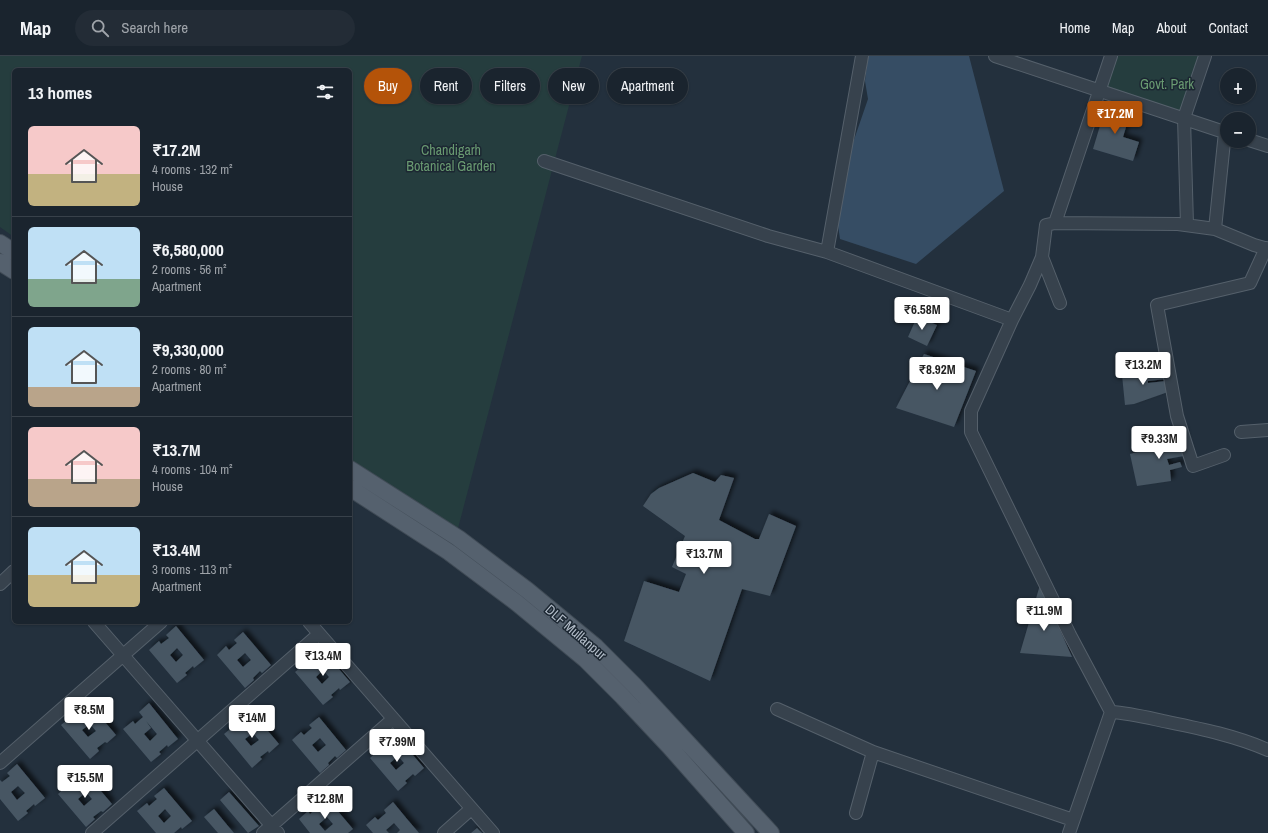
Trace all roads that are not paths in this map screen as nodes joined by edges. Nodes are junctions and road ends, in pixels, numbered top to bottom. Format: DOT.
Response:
graph roads {
  1 [pos="862,56"];
  2 [pos="995,56"];
  3 [pos="1111,56"];
  4 [pos="1205,56"];
  5 [pos="1099,91"];
  6 [pos="1184,118"];
  7 [pos="1220,130"];
  8 [pos="1256,142"];
  9 [pos="1268,146"];
  10 [pos="1224,148"];
  11 [pos="544,161"];
  12 [pos="1050,224"];
  13 [pos="1187,225"];
  14 [pos="1215,229"];
  15 [pos="0,243"];
  16 [pos="1267,248"];
  17 [pos="12,251"];
  18 [pos="827,252"];
  19 [pos="1042,257"];
  20 [pos="0,262"];
  21 [pos="12,270"];
  22 [pos="1060,303"];
  23 [pos="1012,320"];
  24 [pos="1268,430"];
  25 [pos="1242,432"];
  26 [pos="1224,456"];
  27 [pos="352,470"];
  28 [pos="352,489"];
  29 [pos="12,574"];
  30 [pos="0,584"];
  31 [pos="96,624"];
  32 [pos="159,624"];
  33 [pos="311,624"];
  34 [pos="320,634"];
  35 [pos="123,655"];
  36 [pos="777,710"];
  37 [pos="1111,712"];
  38 [pos="393,719"];
  39 [pos="197,740"];
  40 [pos="1268,750"];
  41 [pos="873,752"];
  42 [pos="0,763"];
  43 [pos="471,808"];
  44 [pos="856,813"];
  45 [pos="1073,820"];
  46 [pos="271,831"];
  47 [pos="92,833"];
  48 [pos="444,833"];
  49 [pos="493,833"];
  50 [pos="746,833"];
  51 [pos="771,833"];
  52 [pos="1069,833"];
  1 -- 18 [label="street"];
  2 -- 5 [label="street"];
  3 -- 5 [label="street"];
  4 -- 6 [label="street"];
  5 -- 6 [label="street"];
  5 -- 12 [label="street"];
  6 -- 7 [label="street"];
  6 -- 13 [label="street"];
  8 -- 9 [label="street"];
  10 -- 14 [label="street"];
  11 -- 18 [label="street"];
  12 -- 13 [label="street"];
  12 -- 19 [label="street"];
  13 -- 14 [label="street"];
  14 -- 16 [label="street"];
  15 -- 17 [label="main road"];
  16 -- 26 [label="street"];
  18 -- 23 [label="street"];
  19 -- 22 [label="street"];
  19 -- 23 [label="street"];
  20 -- 21 [label="main road"];
  23 -- 37 [label="street"];
  24 -- 25 [label="street"];
  27 -- 51 [label="main road, DLF Mullanpur"];
  28 -- 50 [label="main road, DLF Mullanpur"];
  29 -- 30 [label="street"];
  31 -- 35 [label="street"];
  32 -- 35 [label="street"];
  33 -- 34 [label="street"];
  34 -- 38 [label="street"];
  34 -- 39 [label="street"];
  35 -- 39 [label="street"];
  35 -- 42 [label="street"];
  36 -- 41 [label="street"];
  37 -- 40 [label="street"];
  37 -- 45 [label="street"];
  38 -- 43 [label="street"];
  38 -- 46 [label="street"];
  39 -- 46 [label="street"];
  39 -- 47 [label="street"];
  41 -- 44 [label="street"];
  41 -- 45 [label="street"];
  43 -- 48 [label="street"];
  43 -- 49 [label="street"];
  45 -- 52 [label="street"];
}
